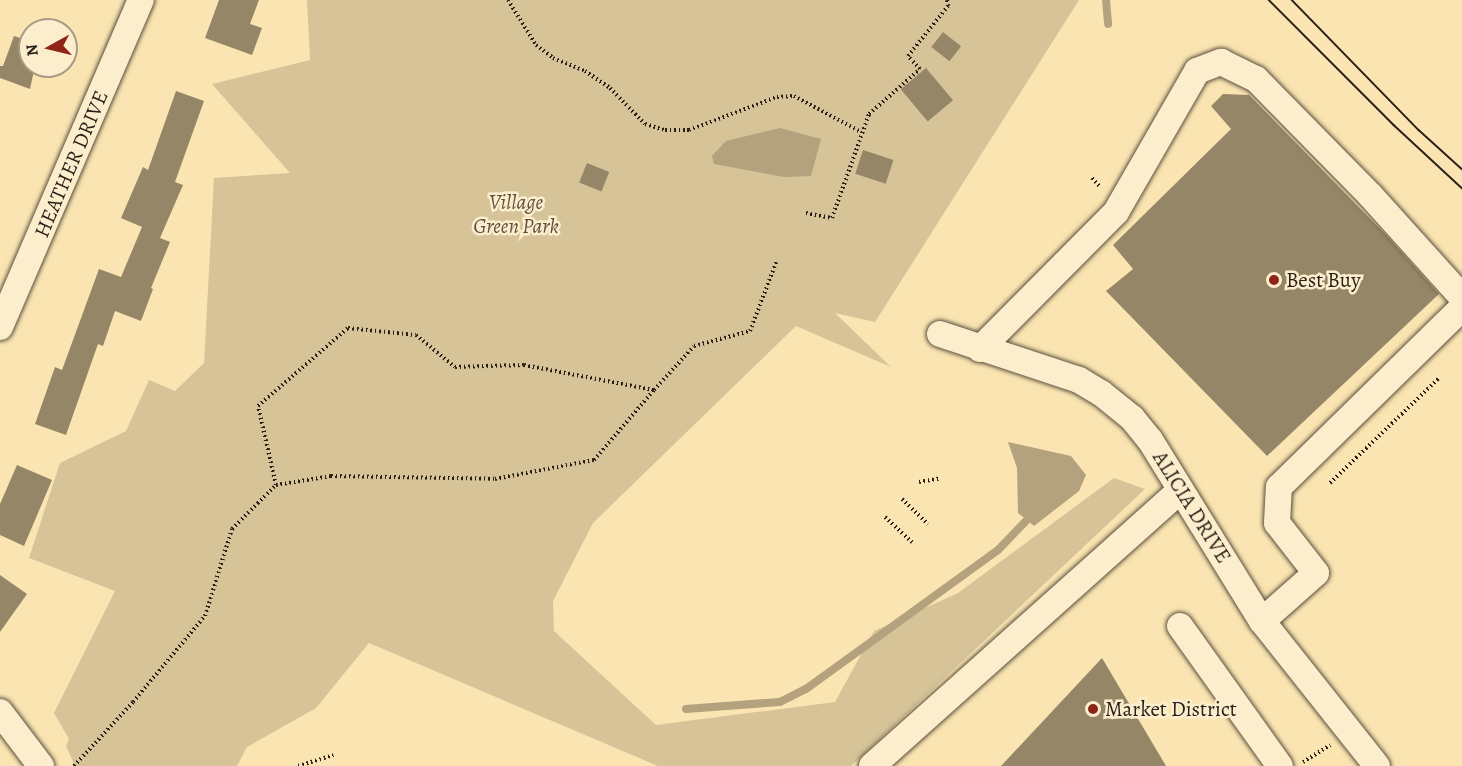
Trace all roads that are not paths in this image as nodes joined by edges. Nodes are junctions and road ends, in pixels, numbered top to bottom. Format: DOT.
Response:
graph roads {
  1 [pos="141,0"];
  2 [pos="1462,297"];
  3 [pos="1462,308"];
  4 [pos="0,327"];
  5 [pos="939,334"];
  6 [pos="980,349"];
  7 [pos="1181,490"];
  8 [pos="1263,621"];
  9 [pos="1180,626"];
  10 [pos="0,712"];
  11 [pos="41,766"];
  12 [pos="872,766"];
  13 [pos="1280,766"];
  14 [pos="1377,766"];
  1 -- 4 [label="street, HEATHER DRIVE"];
  2 -- 6 [label="street"];
  3 -- 8 [label="street"];
  5 -- 6 [label="street, ALICIA DRIVE"];
  6 -- 7 [label="street, ALICIA DRIVE"];
  7 -- 8 [label="street, ALICIA DRIVE"];
  7 -- 12 [label="street"];
  8 -- 14 [label="street, ALICIA DRIVE"];
  9 -- 13 [label="street"];
  10 -- 11 [label="street"];
}
